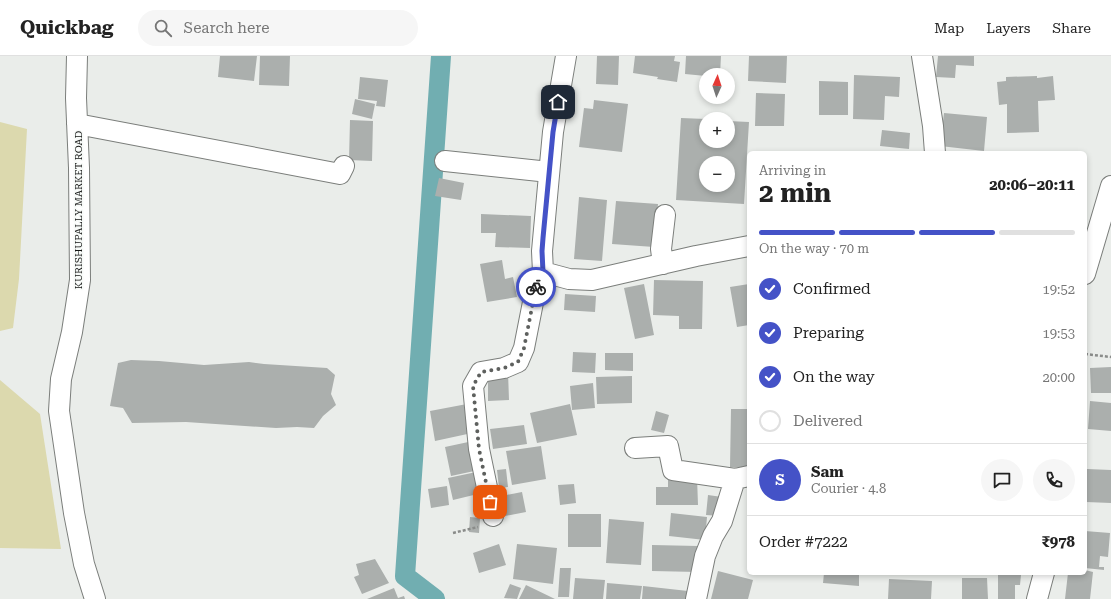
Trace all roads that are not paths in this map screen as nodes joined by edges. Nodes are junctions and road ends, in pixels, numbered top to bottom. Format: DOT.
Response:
graph roads {
  1 [pos="77,56"];
  2 [pos="566,56"];
  3 [pos="922,56"];
  4 [pos="77,124"];
  5 [pos="935,151"];
  6 [pos="445,161"];
  7 [pos="344,166"];
  8 [pos="549,172"];
  9 [pos="1111,186"];
  10 [pos="665,215"];
  11 [pos="1091,229"];
  12 [pos="747,246"];
  13 [pos="1087,259"];
  14 [pos="663,264"];
  15 [pos="543,272"];
  16 [pos="635,448"];
  17 [pos="742,477"];
  18 [pos="493,516"];
  19 [pos="1043,575"];
  20 [pos="95,599"];
  21 [pos="696,599"];
  22 [pos="1037,599"];
  1 -- 4 [label="street, KURISHUPALLY MARKET ROAD"];
  2 -- 8 [label="street"];
  3 -- 5 [label="street"];
  4 -- 7 [label="street"];
  4 -- 20 [label="street, KURISHUPALLY MARKET ROAD"];
  6 -- 8 [label="street"];
  8 -- 15 [label="street"];
  9 -- 11 [label="street"];
  10 -- 14 [label="street"];
  11 -- 13 [label="street"];
  12 -- 14 [label="street"];
  14 -- 15 [label="street"];
  15 -- 18 [label="street"];
  16 -- 17 [label="street"];
  17 -- 21 [label="street"];
  19 -- 22 [label="street"];
}
